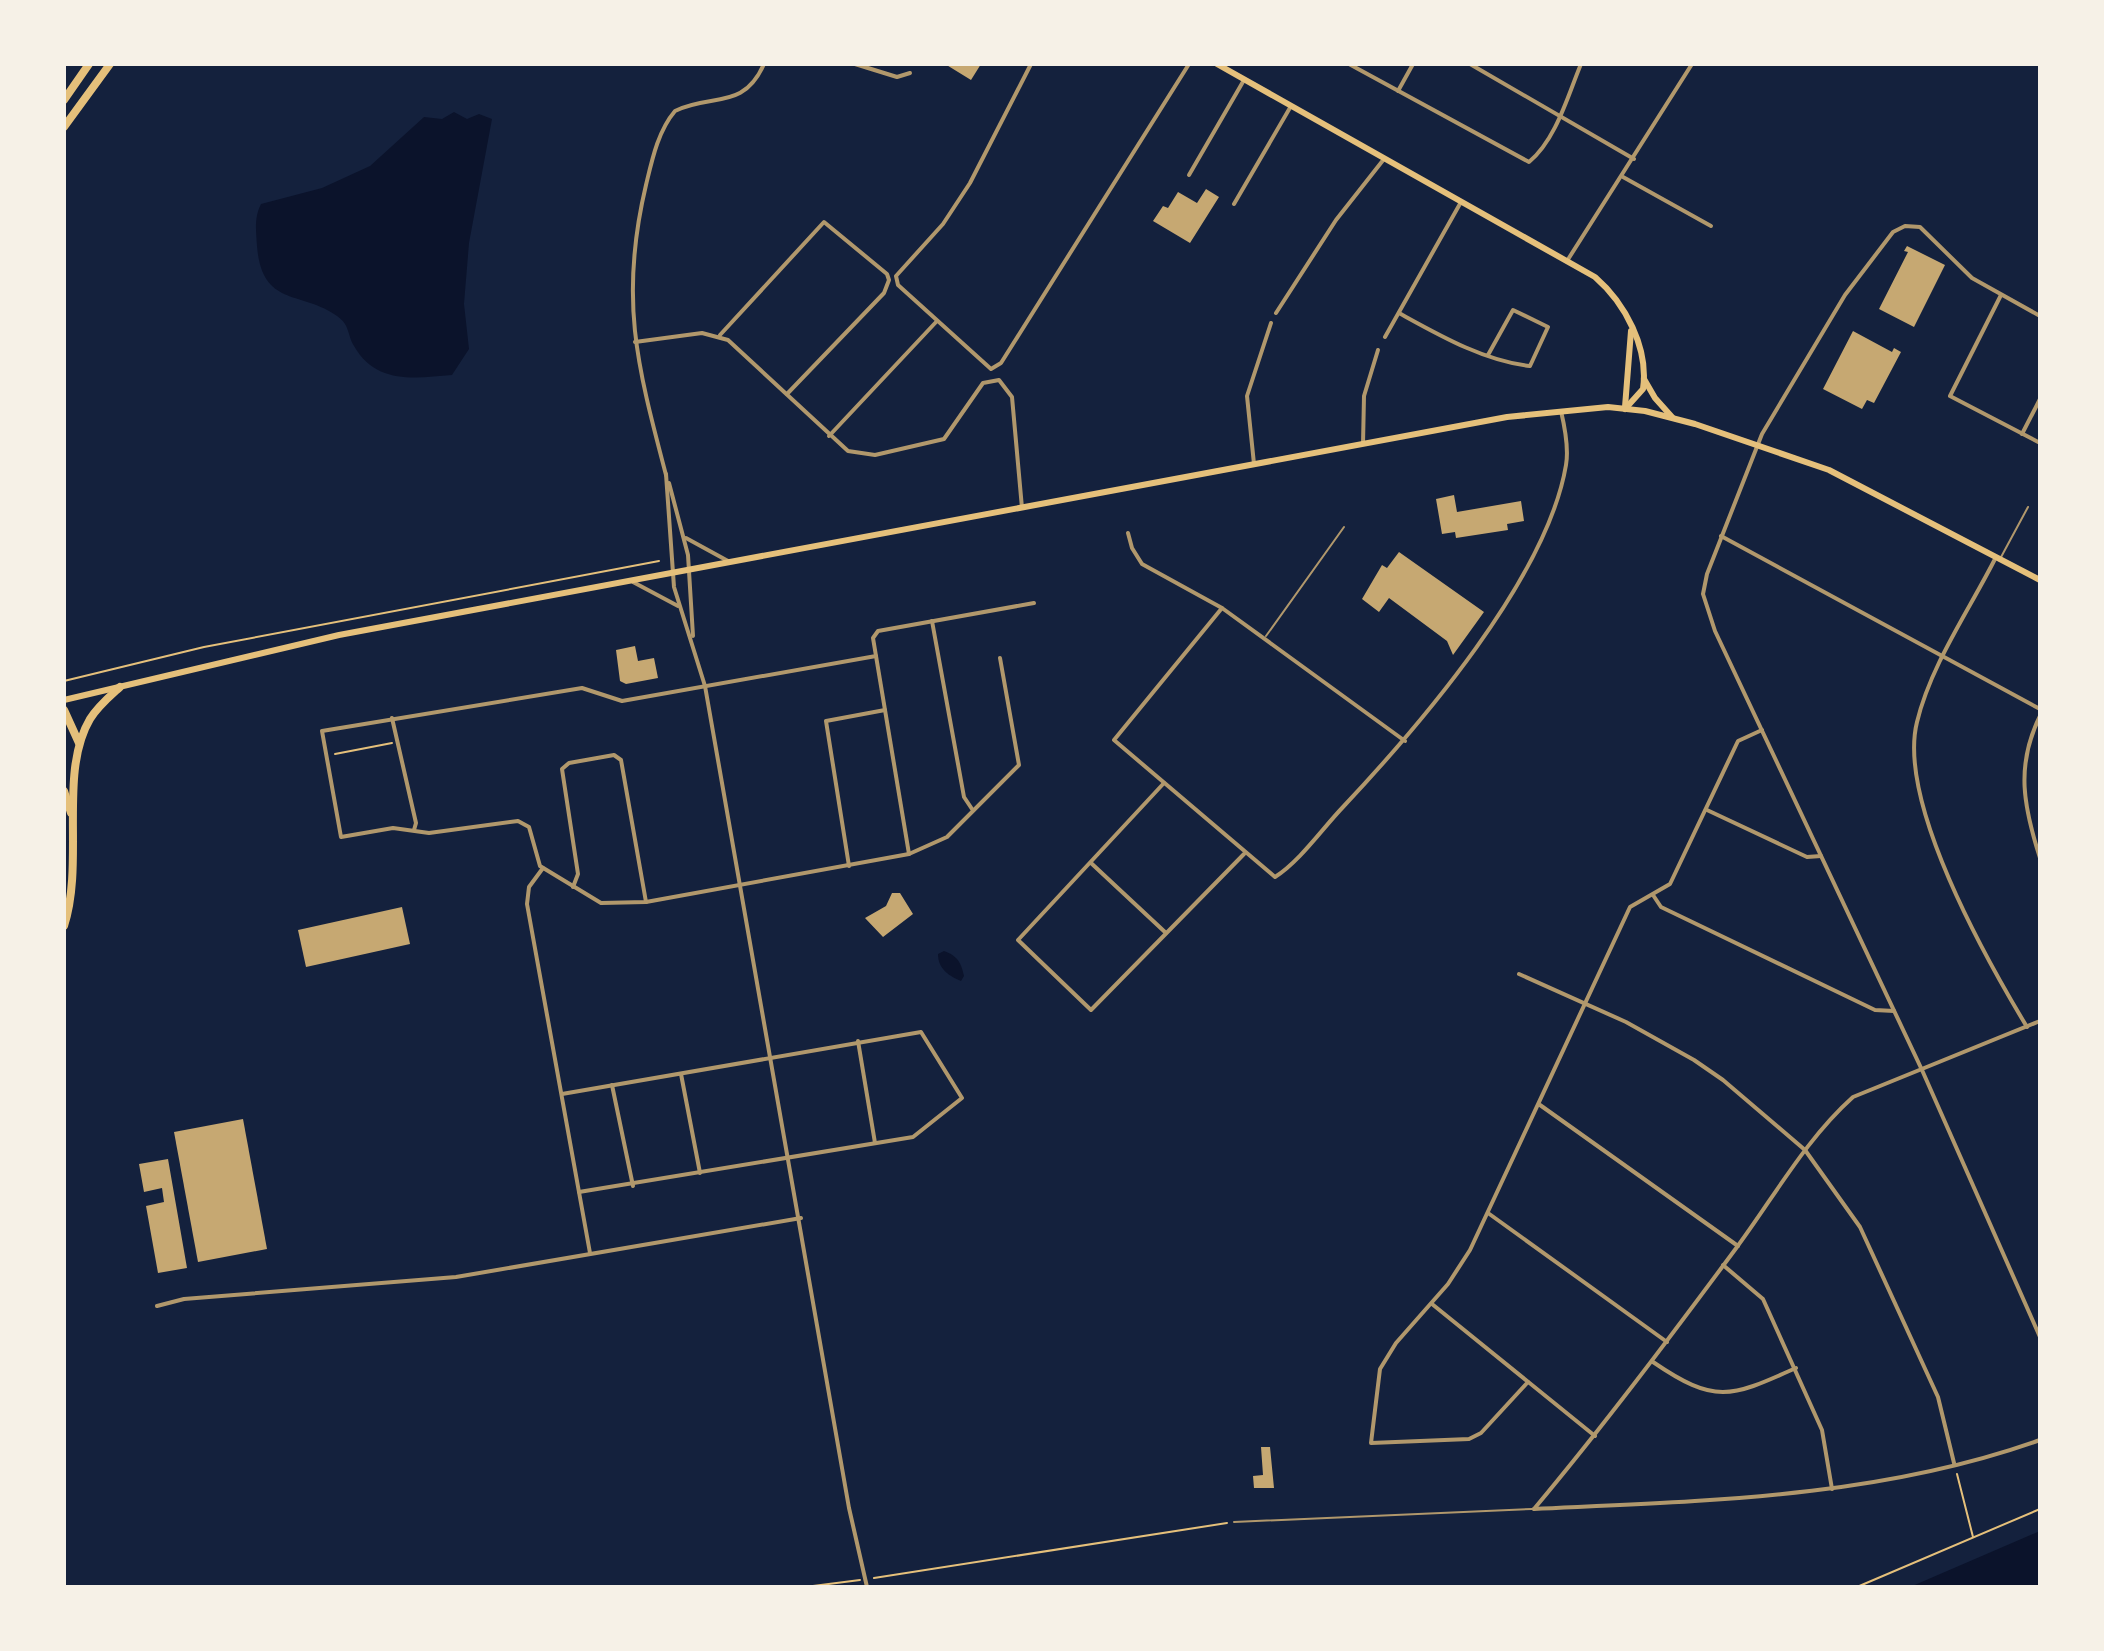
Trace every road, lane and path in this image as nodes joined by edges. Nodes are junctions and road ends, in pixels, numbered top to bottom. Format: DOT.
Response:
graph roads {
  1 [pos="89,64"];
  2 [pos="110,64"];
  3 [pos="764,64"];
  4 [pos="855,64"];
  5 [pos="1031,64"];
  6 [pos="1189,64"];
  7 [pos="1217,64"];
  8 [pos="1349,64"];
  9 [pos="1413,64"];
  10 [pos="1470,64"];
  11 [pos="1581,64"];
  12 [pos="1692,64"];
  13 [pos="910,73"];
  14 [pos="1244,80"];
  15 [pos="1398,91"];
  16 [pos="64,100"];
  17 [pos="1291,106"];
  18 [pos="1560,114"];
  19 [pos="64,127"];
  20 [pos="1385,157"];
  21 [pos="1635,159"];
  22 [pos="1189,175"];
  23 [pos="1623,177"];
  24 [pos="1462,200"];
  25 [pos="1234,204"];
  26 [pos="1711,226"];
  27 [pos="1567,261"];
  28 [pos="2001,295"];
  29 [pos="1276,313"];
  30 [pos="1399,313"];
  31 [pos="2040,316"];
  32 [pos="937,321"];
  33 [pos="1271,323"];
  34 [pos="1631,327"];
  35 [pos="720,336"];
  36 [pos="1385,337"];
  37 [pos="635,342"];
  38 [pos="1378,350"];
  39 [pos="1488,355"];
  40 [pos="1644,379"];
  41 [pos="787,394"];
  42 [pos="2040,399"];
  43 [pos="1625,409"];
  44 [pos="1561,411"];
  45 [pos="1672,417"];
  46 [pos="2022,434"];
  47 [pos="828,437"];
  48 [pos="2040,443"];
  49 [pos="1363,444"];
  50 [pos="1757,444"];
  51 [pos="1254,465"];
  52 [pos="666,474"];
  53 [pos="2028,507"];
  54 [pos="1022,508"];
  55 [pos="1344,527"];
  56 [pos="1128,533"];
  57 [pos="1721,536"];
  58 [pos="684,537"];
  59 [pos="1998,558"];
  60 [pos="659,561"];
  61 [pos="730,562"];
  62 [pos="689,569"];
  63 [pos="672,572"];
  64 [pos="627,580"];
  65 [pos="2040,580"];
  66 [pos="1034,603"];
  67 [pos="679,606"];
  68 [pos="1222,608"];
  69 [pos="932,621"];
  70 [pos="1265,637"];
  71 [pos="693,638"];
  72 [pos="1946,655"];
  73 [pos="876,656"];
  74 [pos="1000,658"];
  75 [pos="64,681"];
  76 [pos="705,686"];
  77 [pos="120,687"];
  78 [pos="64,700"];
  79 [pos="2040,709"];
  80 [pos="64,710"];
  81 [pos="885,710"];
  82 [pos="2040,716"];
  83 [pos="392,718"];
  84 [pos="1762,730"];
  85 [pos="1405,741"];
  86 [pos="397,742"];
  87 [pos="79,744"];
  88 [pos="326,755"];
  89 [pos="1164,783"];
  90 [pos="64,791"];
  91 [pos="972,810"];
  92 [pos="1707,810"];
  93 [pos="73,820"];
  94 [pos="414,830"];
  95 [pos="1244,853"];
  96 [pos="909,854"];
  97 [pos="1821,856"];
  98 [pos="2040,858"];
  99 [pos="1091,863"];
  100 [pos="849,866"];
  101 [pos="543,868"];
  102 [pos="743,885"];
  103 [pos="573,887"];
  104 [pos="1653,895"];
  105 [pos="646,902"];
  106 [pos="64,926"];
  107 [pos="1166,933"];
  108 [pos="1519,974"];
  109 [pos="1586,1004"];
  110 [pos="1894,1011"];
  111 [pos="2040,1021"];
  112 [pos="2027,1027"];
  113 [pos="858,1041"];
  114 [pos="772,1056"];
  115 [pos="1922,1070"];
  116 [pos="680,1073"];
  117 [pos="612,1085"];
  118 [pos="562,1094"];
  119 [pos="1540,1105"];
  120 [pos="875,1143"];
  121 [pos="1805,1150"];
  122 [pos="790,1157"];
  123 [pos="700,1173"];
  124 [pos="633,1186"];
  125 [pos="579,1192"];
  126 [pos="1488,1213"];
  127 [pos="801,1218"];
  128 [pos="1738,1246"];
  129 [pos="590,1253"];
  130 [pos="1723,1265"];
  131 [pos="1432,1304"];
  132 [pos="157,1306"];
  133 [pos="2040,1337"];
  134 [pos="1667,1342"];
  135 [pos="1653,1362"];
  136 [pos="1796,1368"];
  137 [pos="1528,1382"];
  138 [pos="1596,1436"];
  139 [pos="2040,1440"];
  140 [pos="1954,1463"];
  141 [pos="1832,1489"];
  142 [pos="1534,1509"];
  143 [pos="2040,1509"];
  144 [pos="1234,1522"];
  145 [pos="1974,1538"];
  146 [pos="866,1579"];
  147 [pos="121,1587"];
  148 [pos="125,1587"];
  149 [pos="805,1587"];
  150 [pos="867,1587"];
  151 [pos="1857,1587"];
  1 -- 16 [label="highway"];
  2 -- 19 [label="highway"];
  3 -- 37 [label="street"];
  4 -- 13 [label="street"];
  5 -- 32 [label="street"];
  6 -- 32 [label="street"];
  7 -- 14 [label="main road"];
  8 -- 15 [label="street"];
  9 -- 15 [label="street"];
  10 -- 18 [label="street"];
  11 -- 18 [label="street"];
  12 -- 21 [label="street"];
  14 -- 17 [label="main road"];
  14 -- 22 [label="street"];
  15 -- 18 [label="street"];
  17 -- 20 [label="main road"];
  17 -- 25 [label="street"];
  18 -- 21 [label="street"];
  20 -- 24 [label="main road"];
  20 -- 29 [label="street"];
  21 -- 23 [label="street"];
  23 -- 26 [label="street"];
  23 -- 27 [label="street"];
  24 -- 27 [label="main road"];
  24 -- 30 [label="street"];
  27 -- 34 [label="main road"];
  28 -- 31 [label="street"];
  28 -- 46 [label="street"];
  28 -- 50 [label="street"];
  30 -- 36 [label="street"];
  30 -- 39 [label="street"];
  32 -- 47 [label="street"];
  33 -- 51 [label="street"];
  34 -- 40 [label="main road"];
  34 -- 43 [label="main road"];
  35 -- 37 [label="street"];
  35 -- 41 [label="street"];
  35 -- 41 [label="street"];
  37 -- 52 [label="street"];
  38 -- 49 [label="street"];
  39 -- 39 [label="street"];
  40 -- 43 [label="main road"];
  40 -- 45 [label="main road"];
  41 -- 47 [label="street"];
  42 -- 46 [label="street"];
  43 -- 44 [label="main road"];
  43 -- 45 [label="main road"];
  44 -- 49 [label="main road"];
  44 -- 85 [label="street"];
  45 -- 50 [label="main road"];
  46 -- 48 [label="street"];
  47 -- 54 [label="street"];
  49 -- 51 [label="main road"];
  50 -- 57 [label="street"];
  50 -- 59 [label="main road"];
  51 -- 54 [label="main road"];
  52 -- 58 [label="street"];
  52 -- 63 [label="street"];
  53 -- 59 [label="lane"];
  54 -- 61 [label="main road"];
  55 -- 70 [label="lane"];
  56 -- 68 [label="street"];
  57 -- 72 [label="street"];
  57 -- 84 [label="street"];
  58 -- 61 [label="street"];
  58 -- 62 [label="street"];
  59 -- 65 [label="main road"];
  59 -- 72 [label="street"];
  60 -- 75 [label="path"];
  61 -- 62 [label="main road"];
  62 -- 63 [label="main road"];
  62 -- 71 [label="street"];
  63 -- 64 [label="main road"];
  63 -- 67 [label="street"];
  64 -- 67 [label="street"];
  64 -- 77 [label="main road"];
  66 -- 69 [label="street"];
  67 -- 71 [label="street"];
  68 -- 70 [label="street"];
  68 -- 89 [label="street"];
  69 -- 73 [label="street"];
  69 -- 91 [label="street"];
  70 -- 85 [label="street"];
  71 -- 76 [label="street"];
  72 -- 79 [label="street"];
  72 -- 112 [label="street"];
  73 -- 76 [label="street"];
  73 -- 81 [label="street"];
  74 -- 91 [label="street"];
  76 -- 83 [label="street"];
  76 -- 102 [label="street"];
  77 -- 78 [label="main road"];
  77 -- 87 [label="highway"];
  80 -- 87 [label="highway"];
  81 -- 96 [label="street"];
  81 -- 100 [label="street"];
  82 -- 98 [label="street"];
  83 -- 86 [label="street"];
  83 -- 88 [label="street"];
  84 -- 92 [label="street"];
  84 -- 97 [label="street"];
  85 -- 95 [label="street"];
  86 -- 88 [label="path"];
  86 -- 94 [label="street"];
  87 -- 93 [label="highway"];
  88 -- 94 [label="street"];
  89 -- 95 [label="street"];
  89 -- 99 [label="street"];
  90 -- 93 [label="highway"];
  91 -- 96 [label="street"];
  92 -- 97 [label="street"];
  92 -- 104 [label="street"];
  93 -- 106 [label="highway"];
  94 -- 101 [label="street"];
  95 -- 107 [label="street"];
  96 -- 100 [label="street"];
  97 -- 110 [label="street"];
  99 -- 107 [label="street"];
  99 -- 107 [label="street"];
  100 -- 102 [label="street"];
  101 -- 103 [label="street"];
  101 -- 118 [label="street"];
  102 -- 105 [label="street"];
  102 -- 114 [label="street"];
  103 -- 105 [label="street"];
  103 -- 105 [label="street"];
  104 -- 109 [label="street"];
  104 -- 110 [label="street"];
  108 -- 109 [label="street"];
  109 -- 119 [label="street"];
  109 -- 121 [label="street"];
  110 -- 115 [label="street"];
  111 -- 112 [label="street"];
  112 -- 115 [label="street"];
  113 -- 114 [label="street"];
  113 -- 120 [label="street"];
  113 -- 120 [label="street"];
  114 -- 116 [label="street"];
  114 -- 122 [label="street"];
  115 -- 121 [label="street"];
  115 -- 133 [label="street"];
  116 -- 117 [label="street"];
  116 -- 123 [label="street"];
  117 -- 118 [label="street"];
  117 -- 124 [label="street"];
  118 -- 125 [label="street"];
  119 -- 126 [label="street"];
  119 -- 128 [label="street"];
  120 -- 122 [label="street"];
  121 -- 128 [label="street"];
  121 -- 140 [label="street"];
  122 -- 123 [label="street"];
  122 -- 127 [label="street"];
  123 -- 124 [label="street"];
  124 -- 125 [label="street"];
  125 -- 129 [label="street"];
  126 -- 131 [label="street"];
  126 -- 134 [label="street"];
  127 -- 129 [label="street"];
  127 -- 146 [label="street"];
  128 -- 130 [label="street"];
  129 -- 132 [label="street"];
  130 -- 134 [label="street"];
  130 -- 136 [label="street"];
  131 -- 137 [label="street"];
  131 -- 137 [label="street"];
  134 -- 135 [label="street"];
  135 -- 136 [label="street"];
  135 -- 138 [label="street"];
  136 -- 141 [label="street"];
  137 -- 138 [label="street"];
  138 -- 142 [label="street"];
  139 -- 140 [label="street"];
  140 -- 141 [label="street"];
  140 -- 145 [label="path"];
  141 -- 142 [label="street"];
  142 -- 144 [label="lane"];
  143 -- 145 [label="path"];
  144 -- 146 [label="path"];
  145 -- 151 [label="path"];
  146 -- 149 [label="path"];
  146 -- 150 [label="street"];
  147 -- 148 [label="path"];
}
